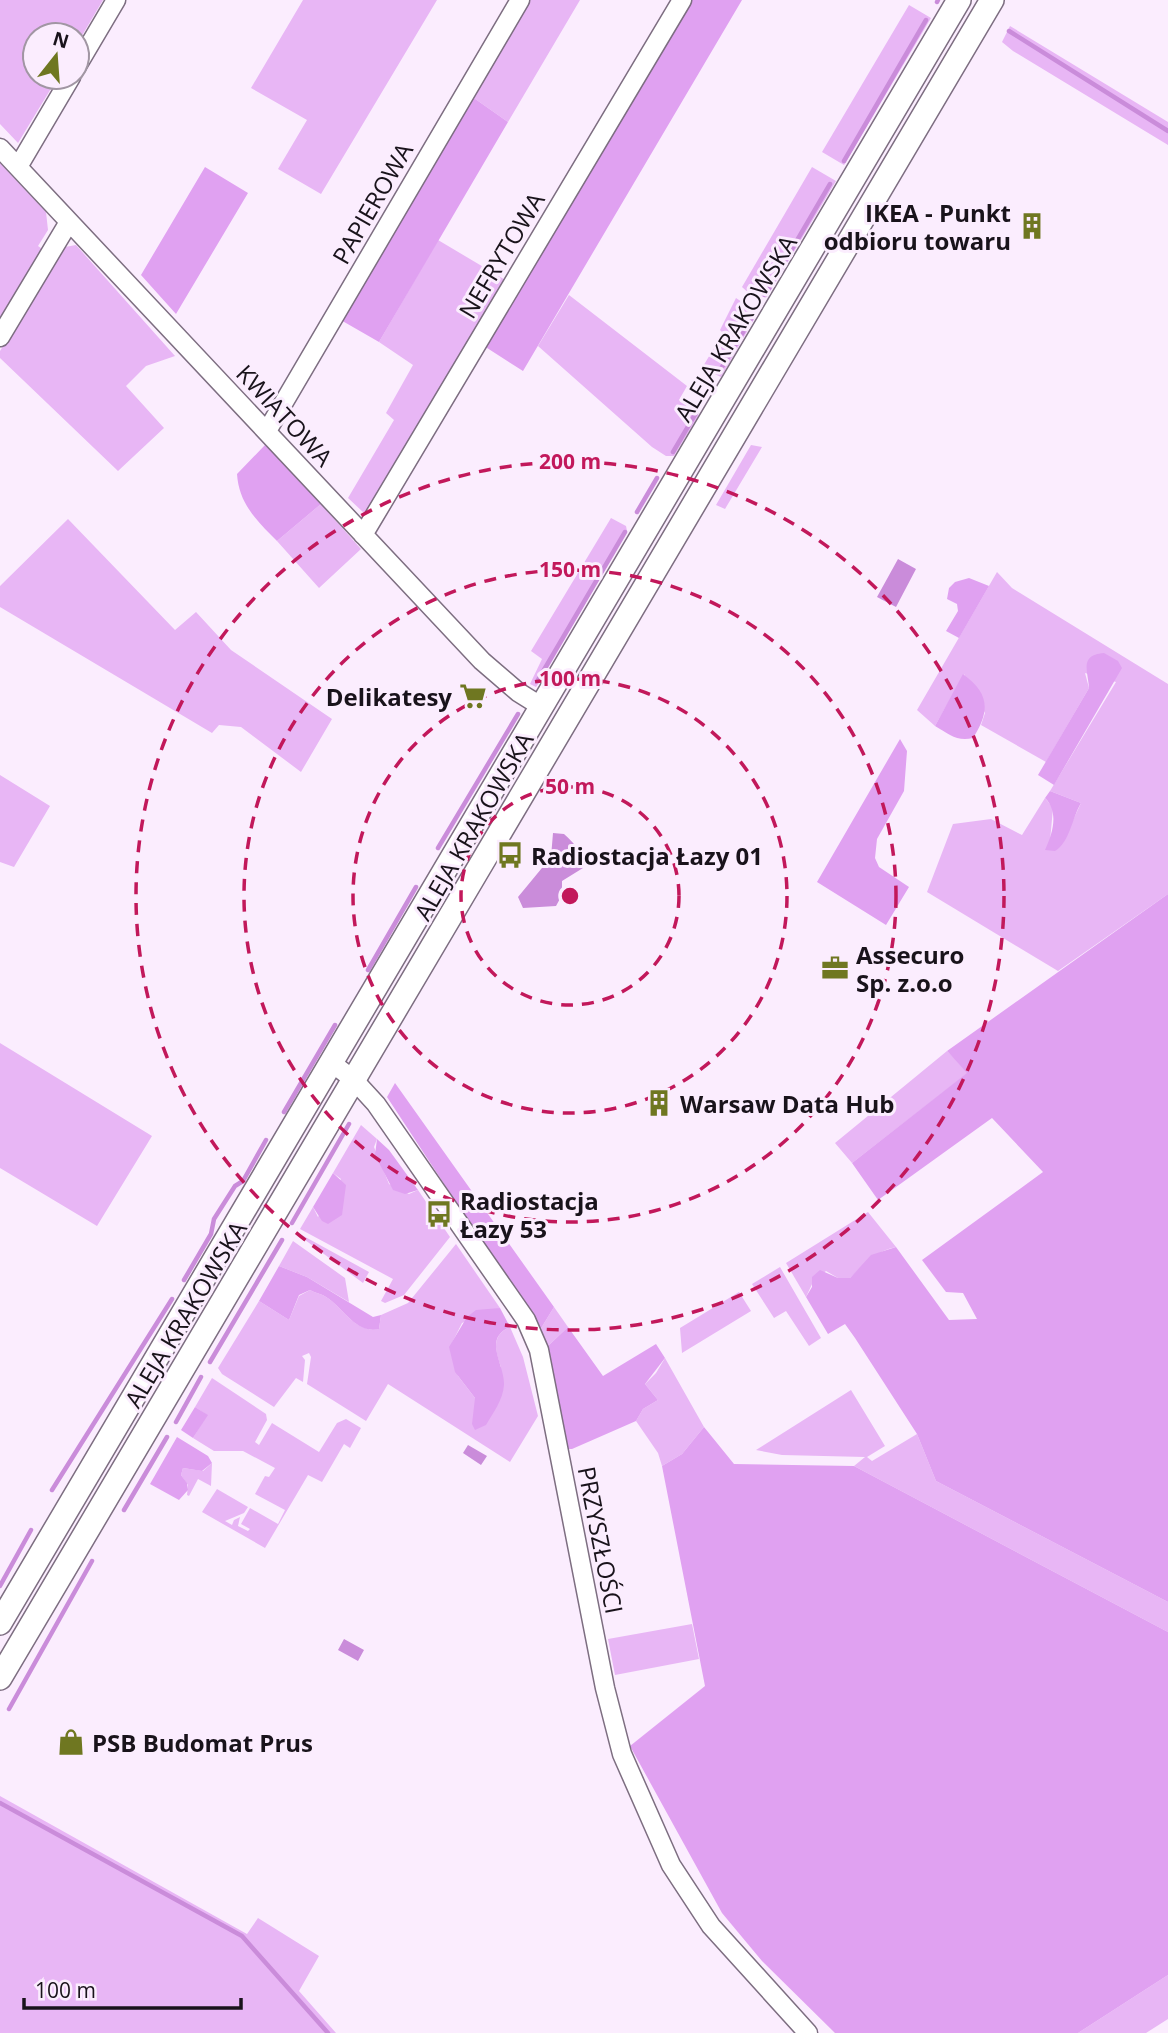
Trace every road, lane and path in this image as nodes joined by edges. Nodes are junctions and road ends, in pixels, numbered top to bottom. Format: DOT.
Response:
graph roads {
  1 [pos="116,0"];
  2 [pos="520,0"];
  3 [pos="681,0"];
  4 [pos="959,0"];
  5 [pos="992,0"];
  6 [pos="91,42"];
  7 [pos="63,91"];
  8 [pos="0,148"];
  9 [pos="18,167"];
  10 [pos="69,222"];
  11 [pos="0,337"];
  12 [pos="267,431"];
  13 [pos="363,534"];
  14 [pos="542,707"];
  15 [pos="332,1063"];
  16 [pos="354,1080"];
  17 [pos="0,1623"];
  18 [pos="0,1678"];
  19 [pos="808,2033"];
  1 -- 6 [label="street"];
  2 -- 12 [label="street, PAPIEROWA"];
  3 -- 13 [label="street, NEFRYTOWA"];
  4 -- 14 [label="main road, ALEJA KRAKOWSKA"];
  5 -- 16 [label="main road, ALEJA KRAKOWSKA"];
  7 -- 9 [label="street"];
  8 -- 9 [label="street, KWIATOWA"];
  9 -- 10 [label="street, KWIATOWA"];
  10 -- 11 [label="street"];
  10 -- 12 [label="street, KWIATOWA"];
  12 -- 13 [label="street, KWIATOWA"];
  13 -- 14 [label="street, KWIATOWA"];
  14 -- 15 [label="main road, ALEJA KRAKOWSKA"];
  15 -- 16 [label="street, PRZYSZŁOŚCI"];
  15 -- 17 [label="main road, ALEJA KRAKOWSKA"];
  16 -- 18 [label="main road, ALEJA KRAKOWSKA"];
  16 -- 19 [label="street, PRZYSZŁOŚCI"];
}
